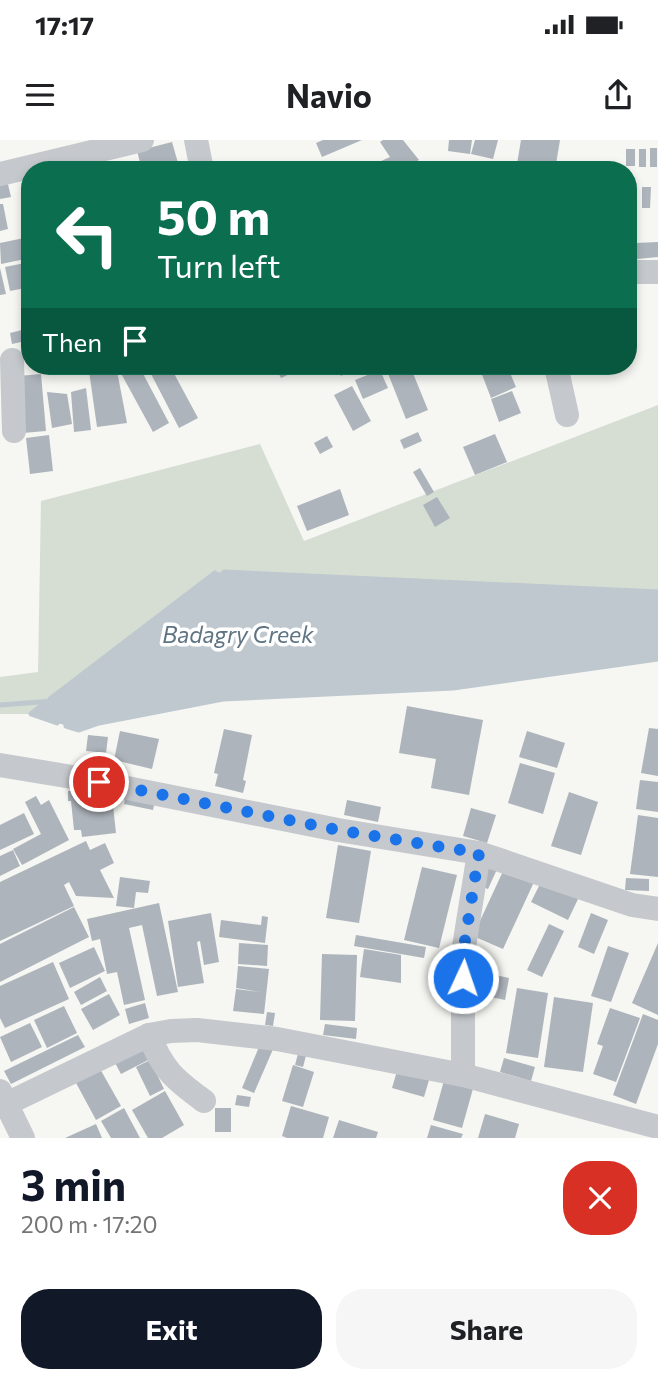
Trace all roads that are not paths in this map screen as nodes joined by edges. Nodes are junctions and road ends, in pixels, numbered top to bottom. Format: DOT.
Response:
graph roads {
  1 [pos="142,140"];
  2 [pos="196,140"];
  3 [pos="54,161"];
  4 [pos="200,161"];
  5 [pos="21,169"];
  6 [pos="0,174"];
  7 [pos="637,272"];
  8 [pos="658,272"];
  9 [pos="14,359"];
  10 [pos="558,375"];
  11 [pos="567,415"];
  12 [pos="14,431"];
  13 [pos="0,765"];
  14 [pos="479,853"];
  15 [pos="658,909"];
  16 [pos="149,1035"];
  17 [pos="463,1075"];
  18 [pos="2,1101"];
  19 [pos="204,1101"];
  20 [pos="658,1127"];
  21 [pos="23,1138"];
  1 -- 3 [label="street"];
  2 -- 4 [label="street"];
  5 -- 6 [label="street"];
  7 -- 8 [label="street"];
  9 -- 12 [label="street"];
  10 -- 11 [label="street"];
  13 -- 14 [label="street"];
  14 -- 15 [label="street"];
  14 -- 17 [label="street"];
  16 -- 17 [label="street"];
  16 -- 18 [label="street"];
  16 -- 19 [label="street"];
  17 -- 20 [label="street"];
  18 -- 21 [label="street"];
}
